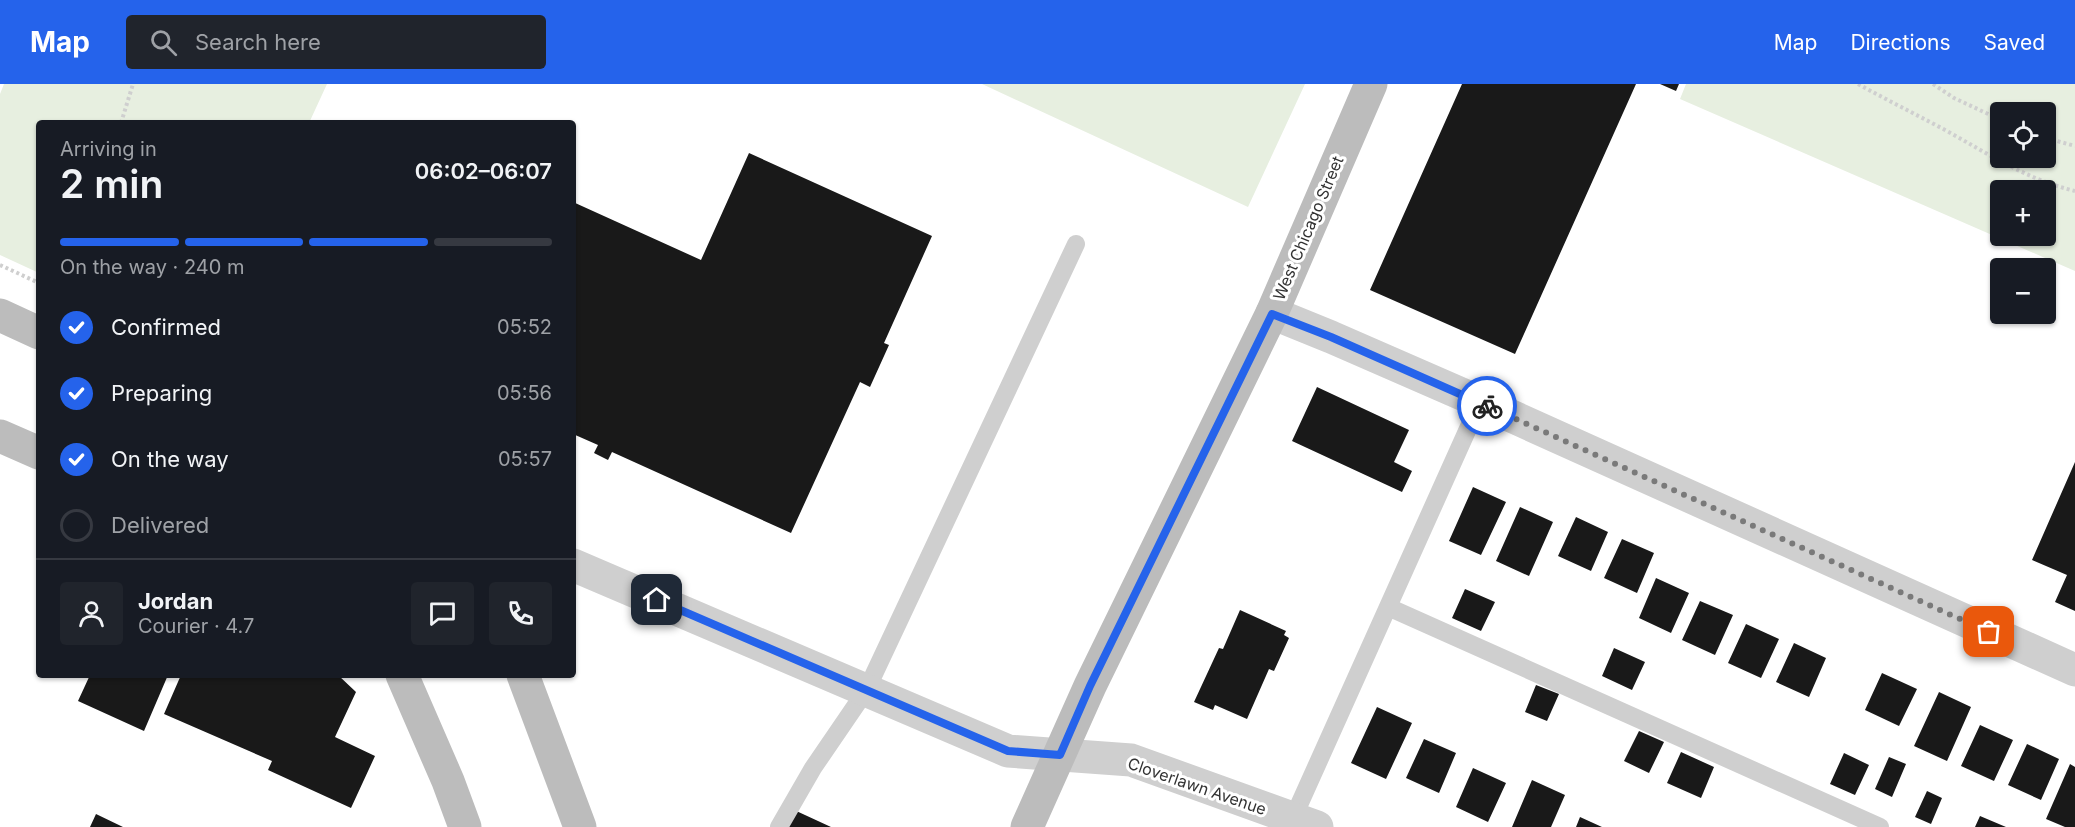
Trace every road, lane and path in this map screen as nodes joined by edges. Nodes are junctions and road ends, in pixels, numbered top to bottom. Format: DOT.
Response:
graph roads {
  1 [pos="133,84"];
  2 [pos="1371,84"];
  3 [pos="1858,84"];
  4 [pos="1933,84"];
  5 [pos="1990,115"];
  6 [pos="122,120"];
  7 [pos="2056,141"];
  8 [pos="2075,146"];
  9 [pos="2075,191"];
  10 [pos="1076,244"];
  11 [pos="0,266"];
  12 [pos="36,282"];
  13 [pos="1272,314"];
  14 [pos="0,315"];
  15 [pos="36,332"];
  16 [pos="1480,402"];
  17 [pos="0,436"];
  18 [pos="36,452"];
  19 [pos="576,566"];
  20 [pos="1388,607"];
  21 [pos="2075,670"];
  22 [pos="403,678"];
  23 [pos="524,678"];
  24 [pos="867,689"];
  25 [pos="1060,755"];
  26 [pos="1299,824"];
  27 [pos="465,827"];
  28 [pos="580,827"];
  29 [pos="778,827"];
  30 [pos="1027,827"];
  31 [pos="1880,827"];
  1 -- 6 [label="path"];
  2 -- 13 [label="street, West Chicago Street"];
  3 -- 9 [label="path"];
  4 -- 5 [label="path"];
  7 -- 8 [label="path"];
  10 -- 24 [label="lane"];
  11 -- 12 [label="path"];
  13 -- 16 [label="street"];
  13 -- 25 [label="street, West Chicago Street"];
  14 -- 15 [label="street"];
  16 -- 20 [label="lane"];
  16 -- 21 [label="street"];
  17 -- 18 [label="street"];
  19 -- 24 [label="street, Cloverlawn Avenue"];
  20 -- 26 [label="lane"];
  20 -- 31 [label="lane"];
  22 -- 27 [label="street"];
  23 -- 28 [label="street"];
  24 -- 25 [label="street, Cloverlawn Avenue"];
  24 -- 29 [label="lane"];
  25 -- 26 [label="street, Cloverlawn Avenue"];
  25 -- 30 [label="street, West Chicago Street"];
}
